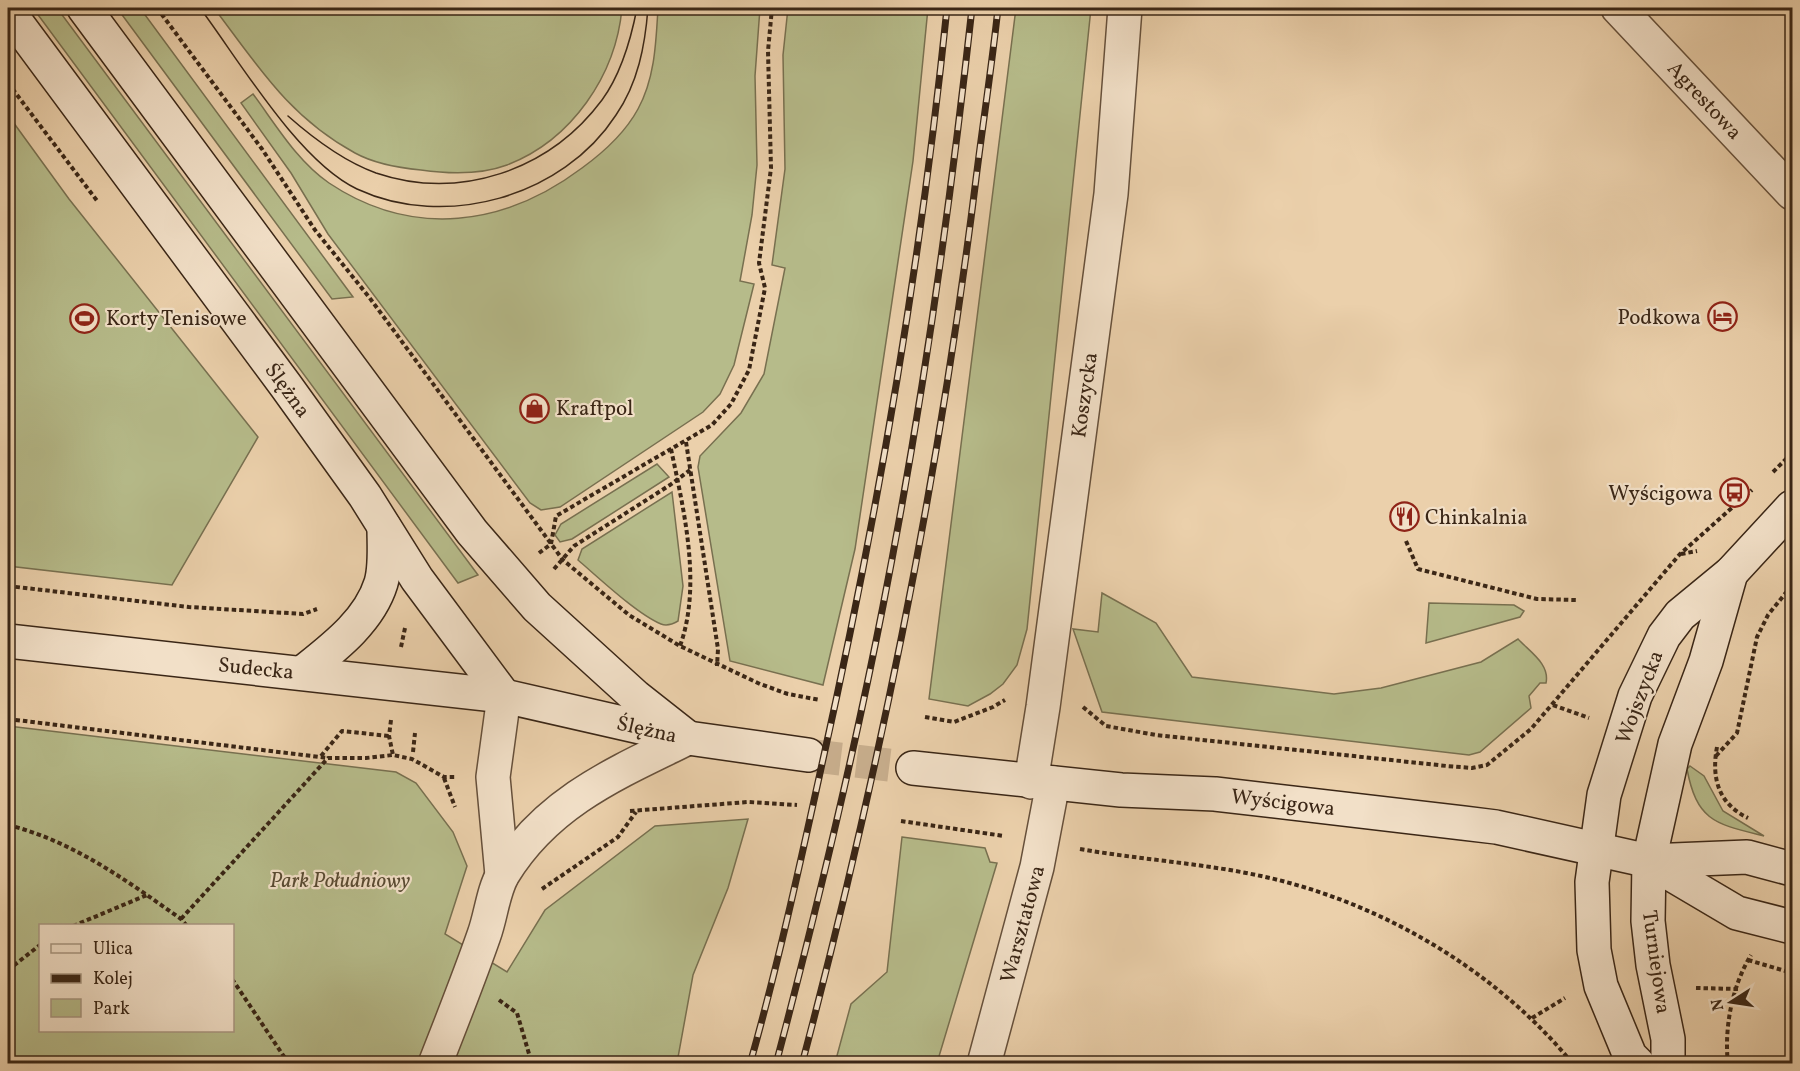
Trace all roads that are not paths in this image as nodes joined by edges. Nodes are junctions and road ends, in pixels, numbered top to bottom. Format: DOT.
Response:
graph roads {
  1 [pos="84,8"];
  2 [pos="1125,8"];
  3 [pos="1618,8"];
  4 [pos="8,11"];
  5 [pos="1792,193"];
  6 [pos="1792,507"];
  7 [pos="384,527"];
  8 [pos="1731,573"];
  9 [pos="8,642"];
  10 [pos="302,673"];
  11 [pos="504,696"];
  12 [pos="688,738"];
  13 [pos="808,755"];
  14 [pos="913,768"];
  15 [pos="1042,782"];
  16 [pos="1594,848"];
  17 [pos="1649,861"];
  18 [pos="1792,869"];
  19 [pos="502,875"];
  20 [pos="1792,927"];
  21 [pos="435,1064"];
  22 [pos="984,1064"];
  23 [pos="1638,1064"];
  24 [pos="1668,1064"];
  1 -- 12 [label="street, Ślężna"];
  2 -- 15 [label="street, Koszycka"];
  3 -- 5 [label="street, Agrestowa"];
  4 -- 7 [label="street, Ślężna"];
  6 -- 8 [label="street, Wojszycka"];
  7 -- 10 [label="street"];
  7 -- 11 [label="street, Ślężna"];
  8 -- 16 [label="street, Wojszycka"];
  8 -- 17 [label="street, Wojszycka"];
  9 -- 10 [label="street, Sudecka"];
  10 -- 11 [label="street, Sudecka"];
  11 -- 12 [label="street, Ślężna"];
  11 -- 19 [label="street"];
  12 -- 13 [label="street"];
  12 -- 19 [label="street"];
  14 -- 15 [label="street, Wyścigowa"];
  15 -- 16 [label="street, Wyścigowa"];
  15 -- 22 [label="street, Warsztatowa"];
  16 -- 17 [label="street, Wyścigowa"];
  16 -- 23 [label="street"];
  17 -- 18 [label="street, Wyścigowa"];
  17 -- 20 [label="street, Wyścigowa"];
  17 -- 24 [label="street, Turniejowa"];
  19 -- 21 [label="street"];
}
